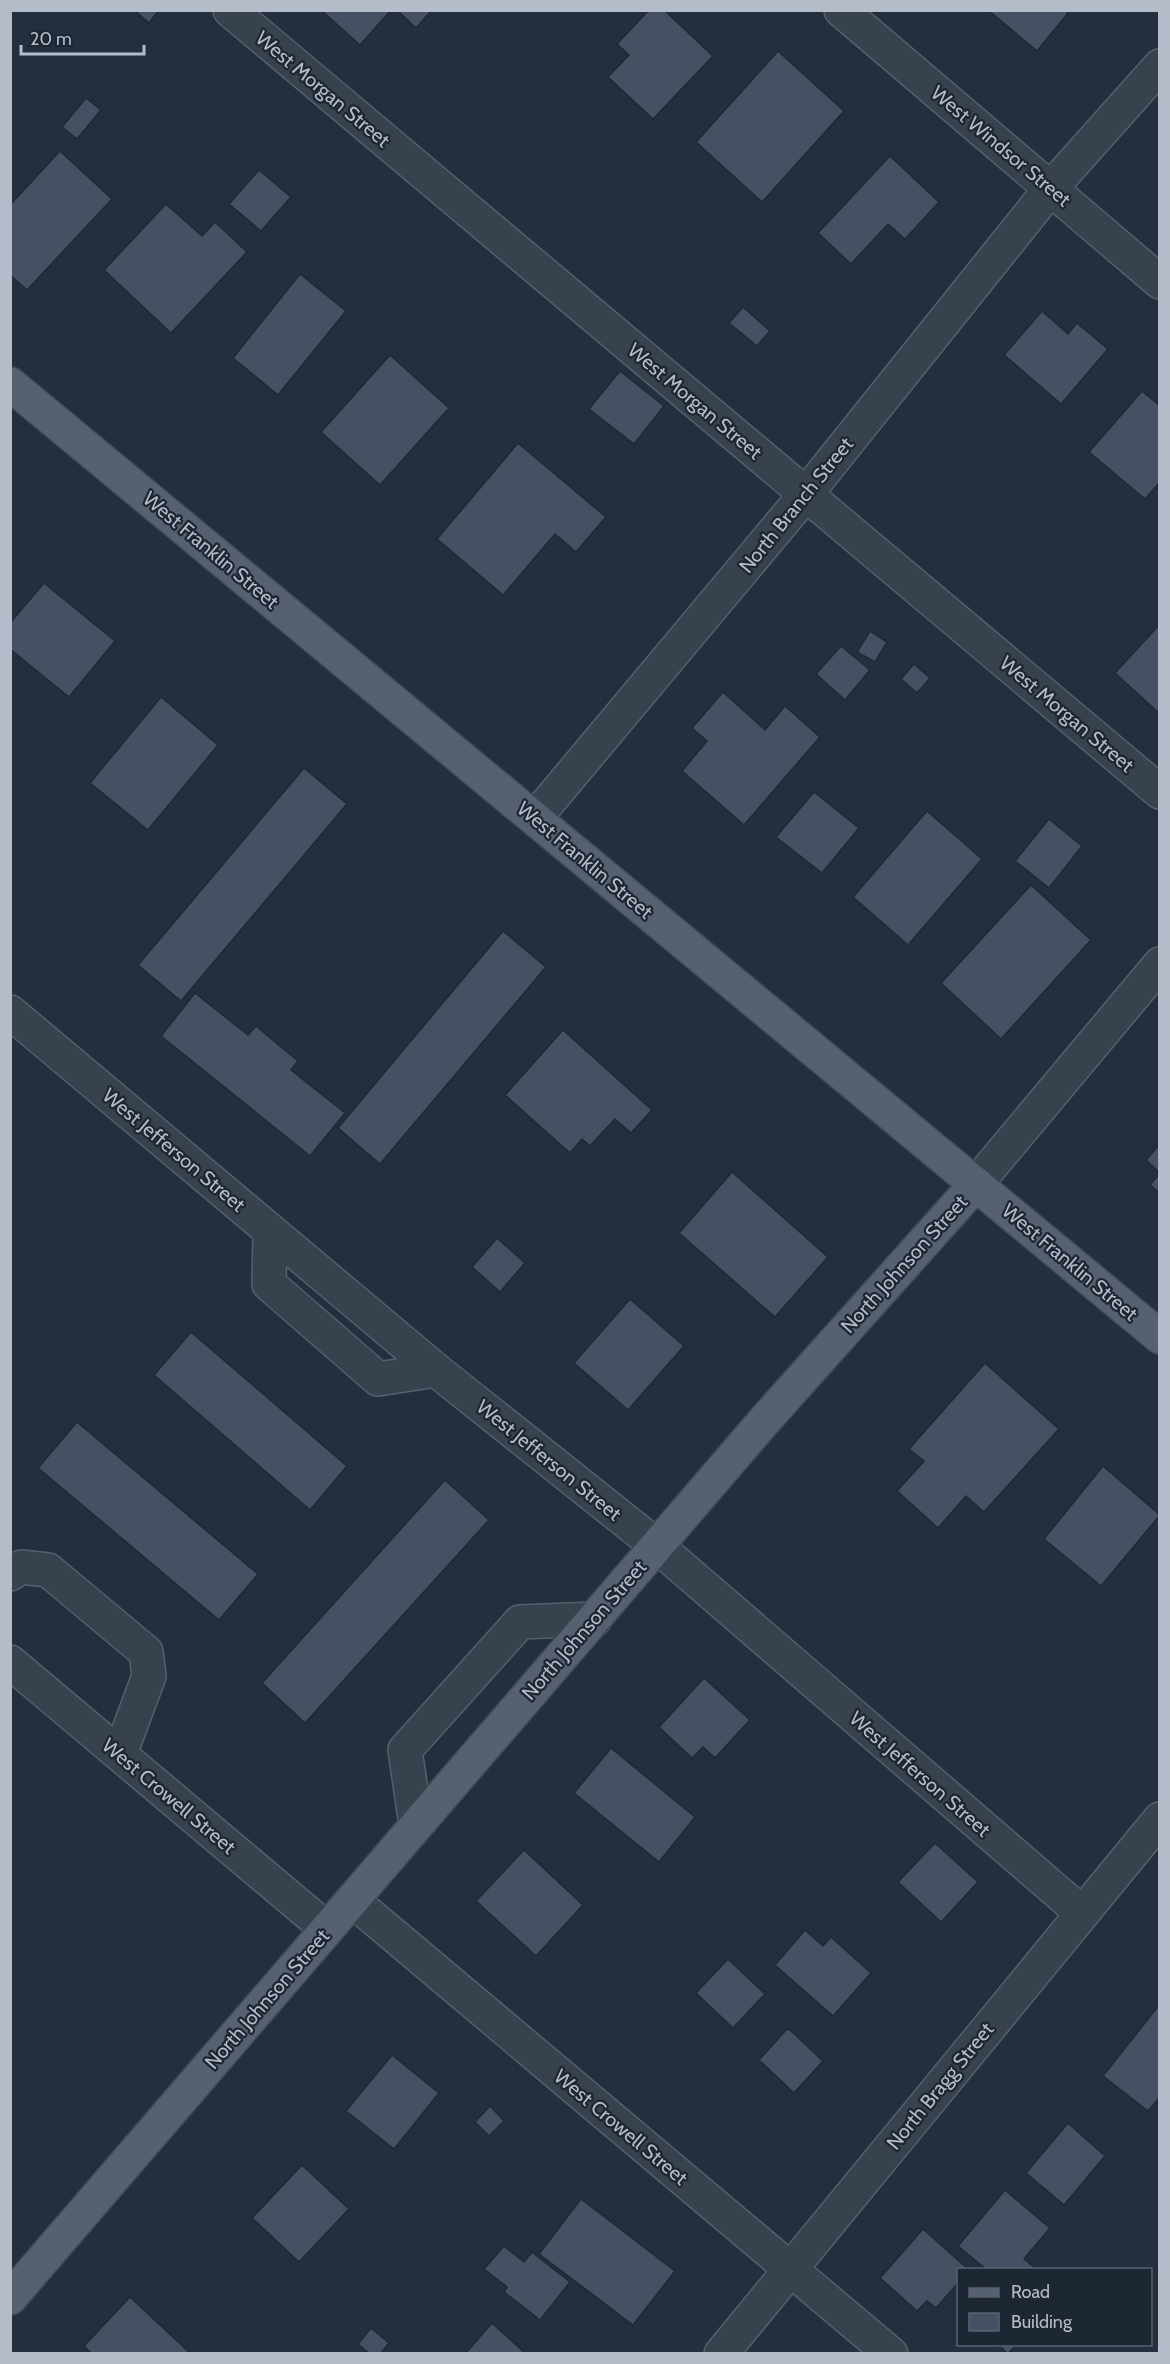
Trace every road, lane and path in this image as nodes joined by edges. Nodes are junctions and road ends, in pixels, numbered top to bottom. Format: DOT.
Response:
graph roads {
  1 [pos="230,10"];
  2 [pos="841,10"];
  3 [pos="1160,66"];
  4 [pos="1051,188"];
  5 [pos="1160,282"];
  6 [pos="10,384"];
  7 [pos="806,494"];
  8 [pos="1160,792"];
  9 [pos="535,819"];
  10 [pos="1160,964"];
  11 [pos="10,1012"];
  12 [pos="976,1184"];
  13 [pos="270,1231"];
  14 [pos="1160,1337"];
  15 [pos="436,1370"];
  16 [pos="657,1546"];
  17 [pos="10,1574"];
  18 [pos="595,1619"];
  19 [pos="10,1662"];
  20 [pos="120,1754"];
  21 [pos="1160,1819"];
  22 [pos="416,1825"];
  23 [pos="352,1900"];
  24 [pos="1082,1913"];
  25 [pos="327,1929"];
  26 [pos="790,2269"];
  27 [pos="10,2298"];
  28 [pos="721,2354"];
  29 [pos="891,2354"];
  1 -- 7 [label="street, West Morgan Street"];
  2 -- 4 [label="street, West Windsor Street"];
  3 -- 4 [label="street, North Branch Street"];
  4 -- 5 [label="street, West Windsor Street"];
  4 -- 7 [label="street, North Branch Street"];
  6 -- 9 [label="main road, West Franklin Street"];
  7 -- 8 [label="street, West Morgan Street"];
  7 -- 9 [label="street, North Branch Street"];
  9 -- 12 [label="main road, West Franklin Street"];
  10 -- 12 [label="street, North Johnson Street"];
  11 -- 13 [label="street, West Jefferson Street"];
  12 -- 14 [label="main road, West Franklin Street"];
  12 -- 16 [label="main road, North Johnson Street"];
  13 -- 15 [label="street, West Jefferson Street"];
  13 -- 15 [label="street"];
  15 -- 16 [label="street, West Jefferson Street"];
  16 -- 18 [label="main road, North Johnson Street"];
  16 -- 24 [label="street, West Jefferson Street"];
  17 -- 20 [label="street"];
  18 -- 22 [label="main road, North Johnson Street"];
  18 -- 22 [label="street"];
  19 -- 20 [label="street, West Crowell Street"];
  20 -- 25 [label="street, West Crowell Street"];
  21 -- 24 [label="street, North Bragg Street"];
  22 -- 23 [label="main road, North Johnson Street"];
  23 -- 25 [label="main road, North Johnson Street"];
  23 -- 26 [label="street, West Crowell Street"];
  24 -- 26 [label="street, North Bragg Street"];
  25 -- 27 [label="main road, North Johnson Street"];
  26 -- 28 [label="street, North Bragg Street"];
  26 -- 29 [label="street, West Crowell Street"];
}
